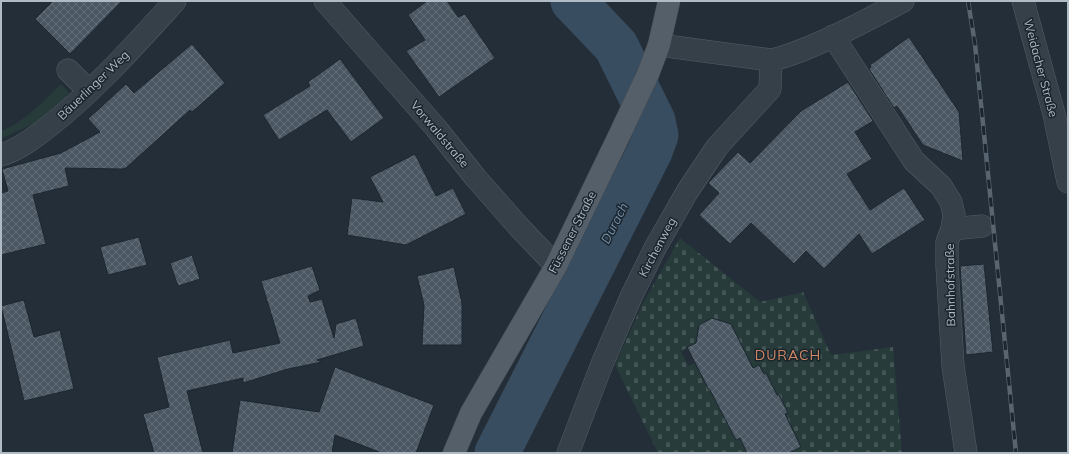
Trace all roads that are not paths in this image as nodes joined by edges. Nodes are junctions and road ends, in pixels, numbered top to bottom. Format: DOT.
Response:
graph roads {
  1 [pos="175,1"];
  2 [pos="325,1"];
  3 [pos="669,1"];
  4 [pos="903,1"];
  5 [pos="1023,1"];
  6 [pos="833,36"];
  7 [pos="659,45"];
  8 [pos="771,60"];
  9 [pos="68,70"];
  10 [pos="89,92"];
  11 [pos="1,155"];
  12 [pos="1068,182"];
  13 [pos="982,226"];
  14 [pos="952,229"];
  15 [pos="556,266"];
  16 [pos="454,453"];
  17 [pos="568,453"];
  18 [pos="966,453"];
  1 -- 10 [label="street, Bäuerlinger Weg"];
  2 -- 15 [label="street, Vorwaldstraße"];
  3 -- 7 [label="main road, Füssener Straße"];
  4 -- 6 [label="street"];
  5 -- 12 [label="street, Weidacher Straße"];
  6 -- 8 [label="street"];
  6 -- 14 [label="street, Bahnhofstraße"];
  7 -- 8 [label="street"];
  7 -- 15 [label="main road, Füssener Straße"];
  8 -- 17 [label="street, Kirchenweg"];
  9 -- 10 [label="street"];
  10 -- 11 [label="street, Bäuerlinger Weg"];
  13 -- 14 [label="street"];
  14 -- 18 [label="street, Bahnhofstraße"];
  15 -- 16 [label="main road, Füssener Straße"];
}
